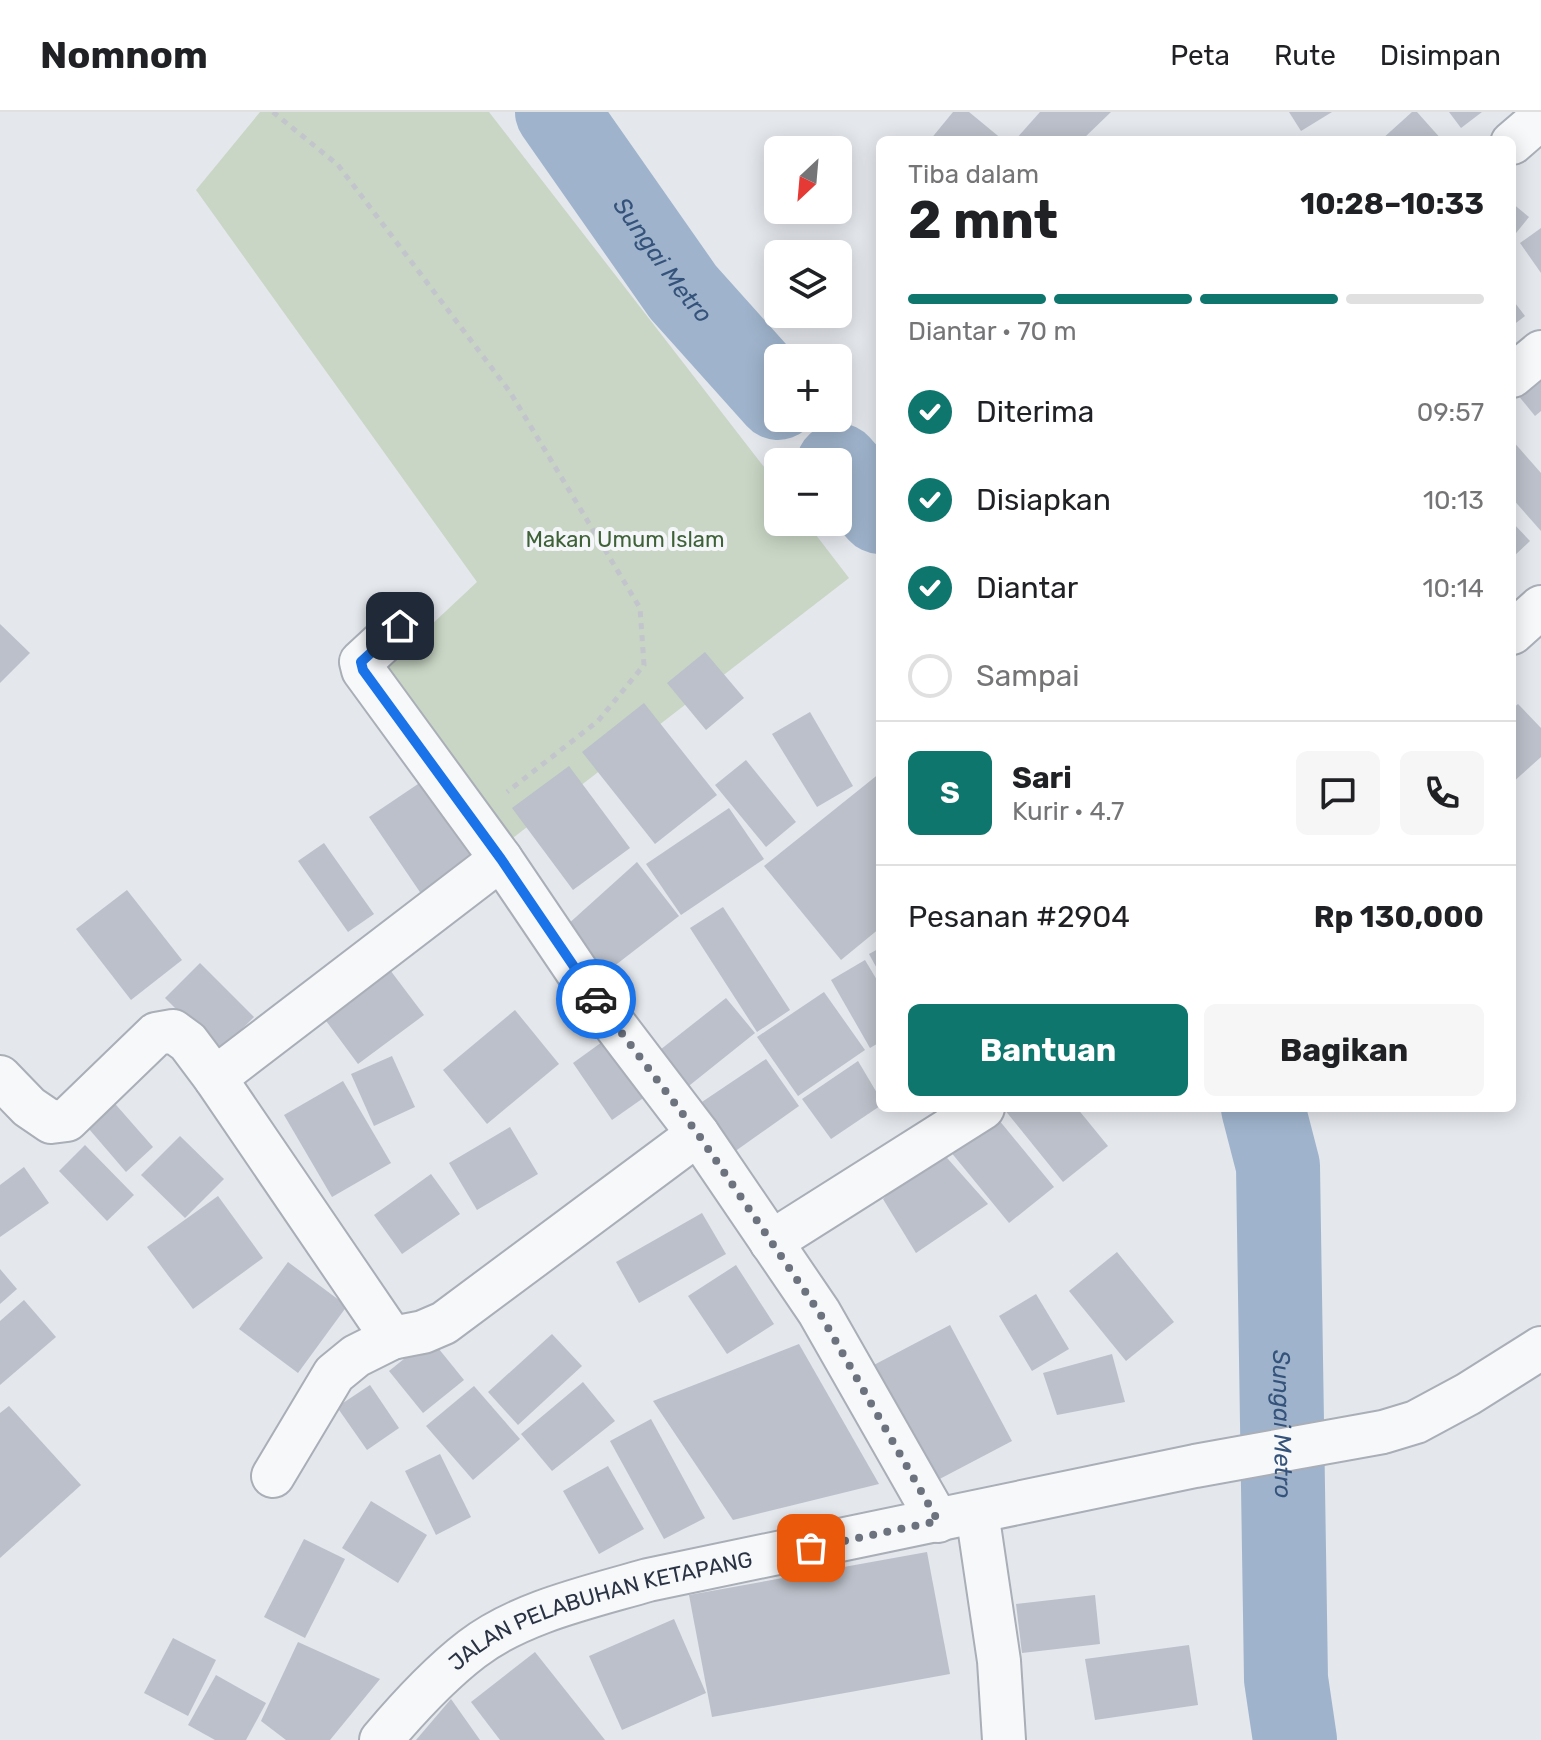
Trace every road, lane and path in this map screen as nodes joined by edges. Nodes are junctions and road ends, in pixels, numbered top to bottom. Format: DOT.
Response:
graph roads {
  1 [pos="273,112"];
  2 [pos="1541,118"];
  3 [pos="1516,140"];
  4 [pos="1541,352"];
  5 [pos="1516,373"];
  6 [pos="1541,607"];
  7 [pos="400,626"];
  8 [pos="1516,629"];
  9 [pos="472,820"];
  10 [pos="501,859"];
  11 [pos="0,1077"];
  12 [pos="215,1078"];
  13 [pos="977,1112"];
  14 [pos="698,1134"];
  15 [pos="771,1242"];
  16 [pos="392,1338"];
  17 [pos="1541,1348"];
  18 [pos="273,1476"];
  19 [pos="958,1516"];
  20 [pos="381,1740"];
  21 [pos="1004,1740"];
  1 -- 9 [label="path"];
  2 -- 3 [label="street"];
  4 -- 5 [label="street"];
  6 -- 8 [label="street"];
  7 -- 9 [label="street"];
  9 -- 10 [label="street"];
  10 -- 12 [label="street"];
  10 -- 14 [label="street"];
  11 -- 12 [label="street"];
  12 -- 16 [label="street"];
  13 -- 15 [label="street"];
  14 -- 15 [label="street"];
  14 -- 16 [label="street"];
  15 -- 19 [label="street"];
  16 -- 18 [label="street"];
  17 -- 19 [label="street, JALAN PELABUHAN KETAPANG"];
  19 -- 20 [label="street, JALAN PELABUHAN KETAPANG"];
  19 -- 21 [label="street"];
}
